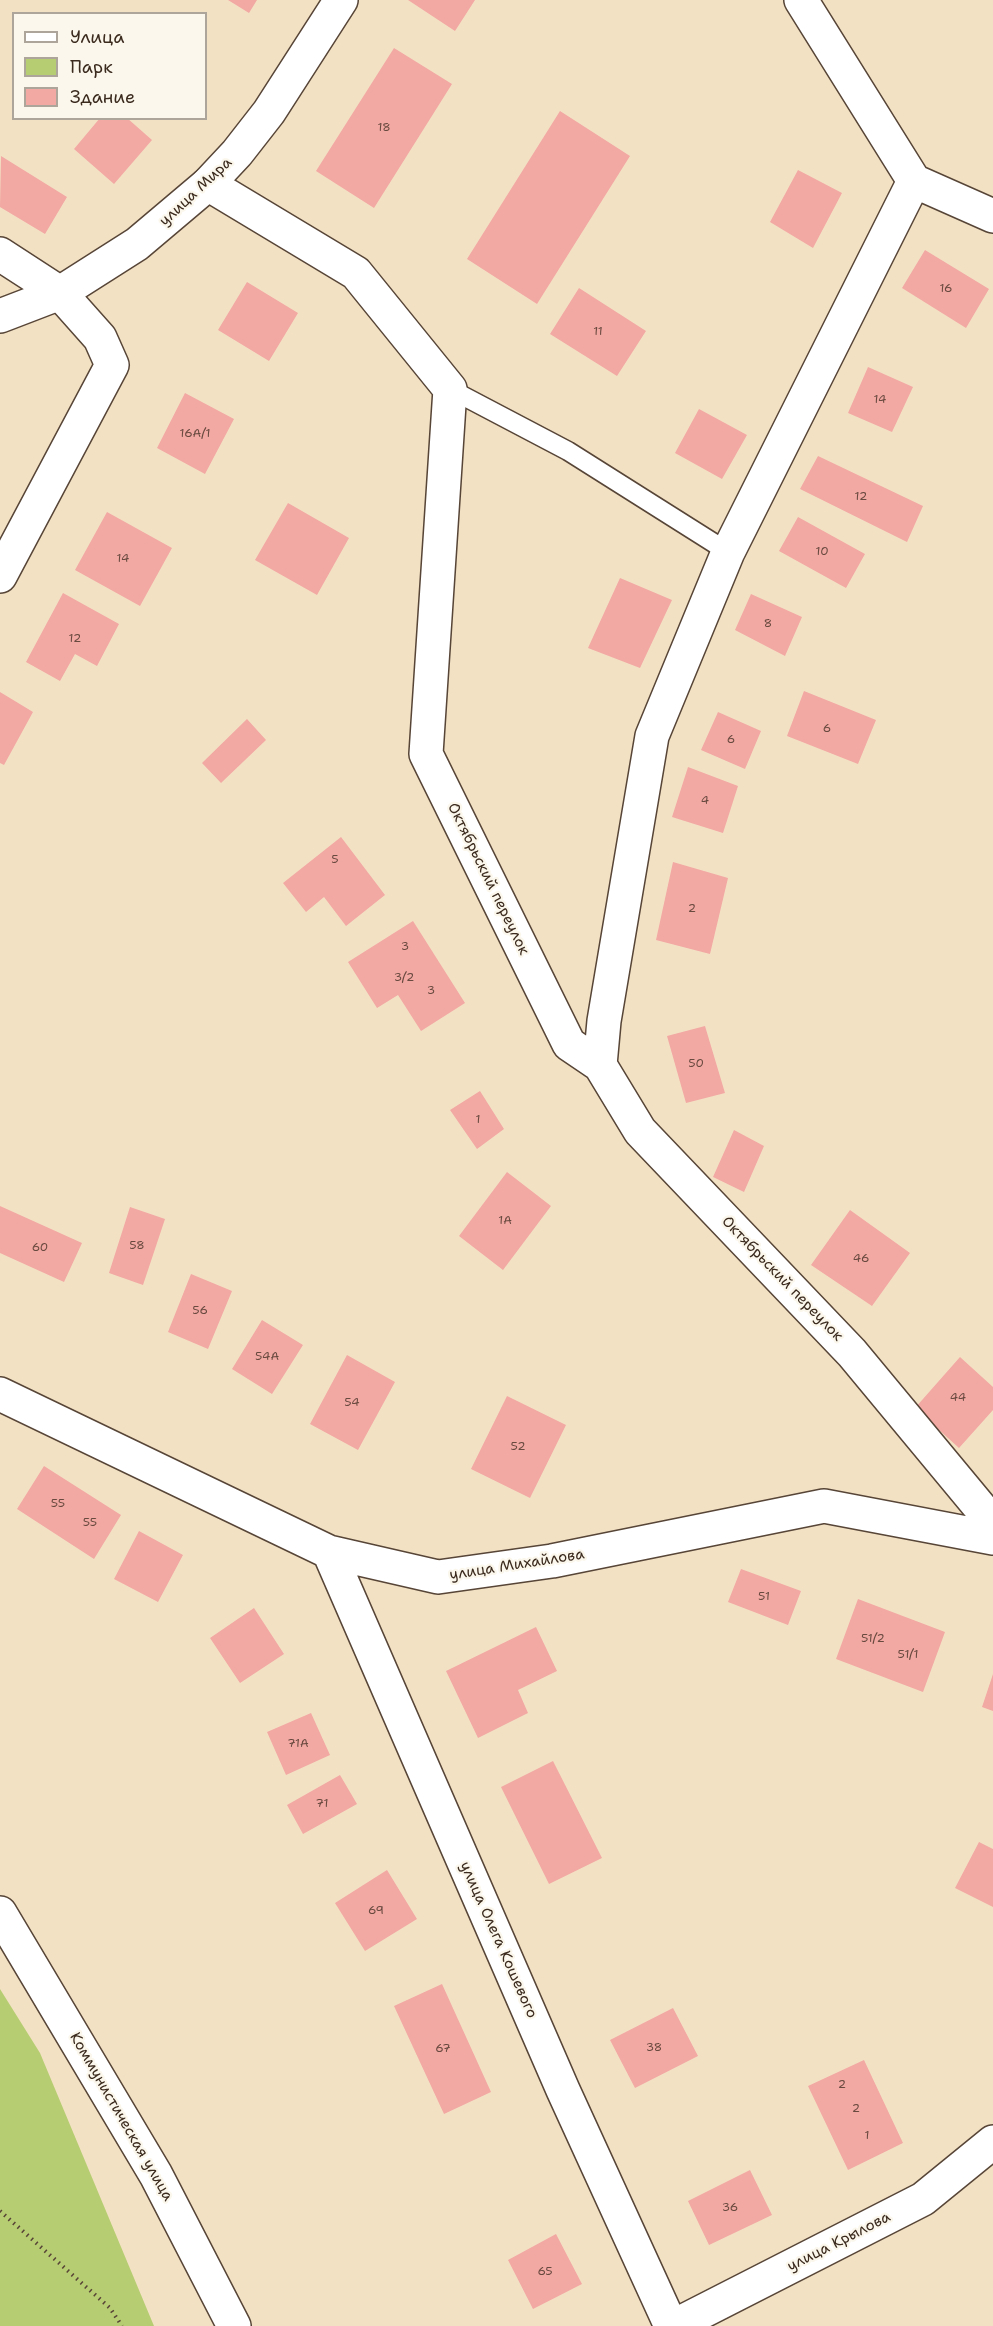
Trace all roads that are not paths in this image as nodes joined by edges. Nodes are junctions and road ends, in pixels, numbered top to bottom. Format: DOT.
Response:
graph roads {
  1 [pos="340,0"];
  2 [pos="801,0"];
  3 [pos="914,181"];
  4 [pos="208,184"];
  5 [pos="993,216"];
  6 [pos="0,254"];
  7 [pos="60,293"];
  8 [pos="0,316"];
  9 [pos="450,389"];
  10 [pos="728,552"];
  11 [pos="0,576"];
  12 [pos="600,1065"];
  13 [pos="0,1394"];
  14 [pos="993,1523"];
  15 [pos="993,1538"];
  16 [pos="329,1552"];
  17 [pos="0,1913"];
  18 [pos="993,2142"];
  19 [pos="234,2326"];
  20 [pos="673,2326"];
  1 -- 4 [label="street, улица Мира"];
  2 -- 3 [label="street"];
  3 -- 5 [label="street"];
  3 -- 10 [label="street"];
  4 -- 7 [label="street, улица Мира"];
  4 -- 9 [label="street"];
  6 -- 7 [label="street"];
  7 -- 8 [label="street, улица Мира"];
  7 -- 11 [label="street"];
  9 -- 10 [label="lane"];
  9 -- 12 [label="street, Октябрьский переулок"];
  10 -- 12 [label="street"];
  12 -- 14 [label="street, Октябрьский переулок"];
  13 -- 16 [label="street, улица Михайлова"];
  15 -- 16 [label="street, улица Михайлова"];
  16 -- 20 [label="street, улица Олега Кошевого"];
  17 -- 19 [label="street, Коммунистическая улица"];
  18 -- 20 [label="street, улица Крылова"];
}
